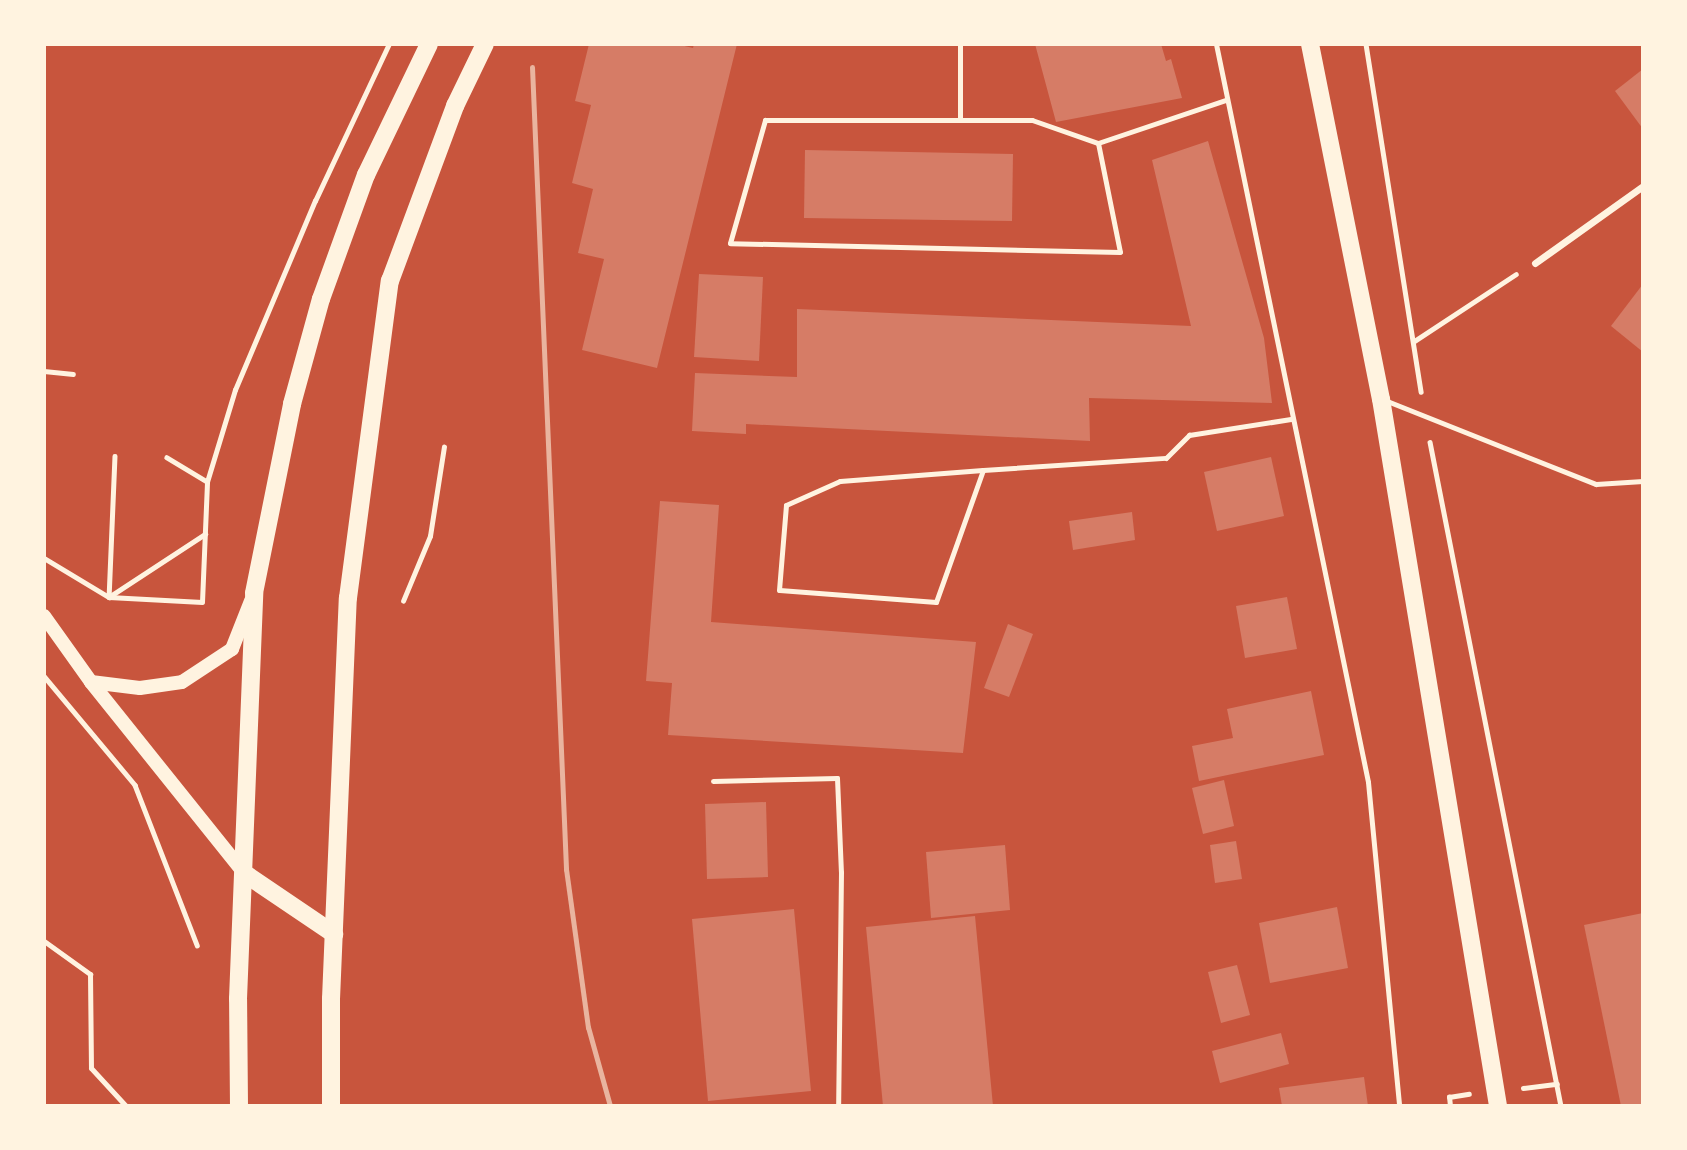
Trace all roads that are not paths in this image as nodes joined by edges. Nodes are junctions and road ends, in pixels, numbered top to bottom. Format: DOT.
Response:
graph roads {
  1 [pos="429,44"];
  2 [pos="485,44"];
  3 [pos="960,44"];
  4 [pos="1216,44"];
  5 [pos="1310,44"];
  6 [pos="1226,100"];
  7 [pos="960,118"];
  8 [pos="1098,144"];
  9 [pos="1643,186"];
  10 [pos="1535,262"];
  11 [pos="1381,399"];
  12 [pos="1291,419"];
  13 [pos="983,470"];
  14 [pos="1643,481"];
  15 [pos="254,593"];
  16 [pos="44,616"];
  17 [pos="91,682"];
  18 [pos="713,781"];
  19 [pos="244,873"];
  20 [pos="334,934"];
  21 [pos="44,941"];
  22 [pos="126,1106"];
  23 [pos="239,1106"];
  24 [pos="331,1106"];
  25 [pos="838,1106"];
  26 [pos="1399,1106"];
  27 [pos="1498,1106"];
  1 -- 15 [label="main road"];
  2 -- 20 [label="main road"];
  3 -- 7 [label="lane"];
  4 -- 6 [label="lane"];
  5 -- 11 [label="main road"];
  6 -- 8 [label="lane"];
  6 -- 12 [label="lane"];
  7 -- 8 [label="lane"];
  7 -- 8 [label="lane"];
  9 -- 10 [label="street"];
  11 -- 14 [label="lane"];
  11 -- 27 [label="main road"];
  12 -- 13 [label="lane"];
  12 -- 26 [label="lane"];
  13 -- 13 [label="lane"];
  15 -- 17 [label="main road"];
  15 -- 19 [label="main road"];
  16 -- 17 [label="main road"];
  17 -- 19 [label="main road"];
  18 -- 25 [label="lane"];
  19 -- 20 [label="main road"];
  19 -- 23 [label="main road"];
  20 -- 24 [label="main road"];
  21 -- 22 [label="lane"];
}
